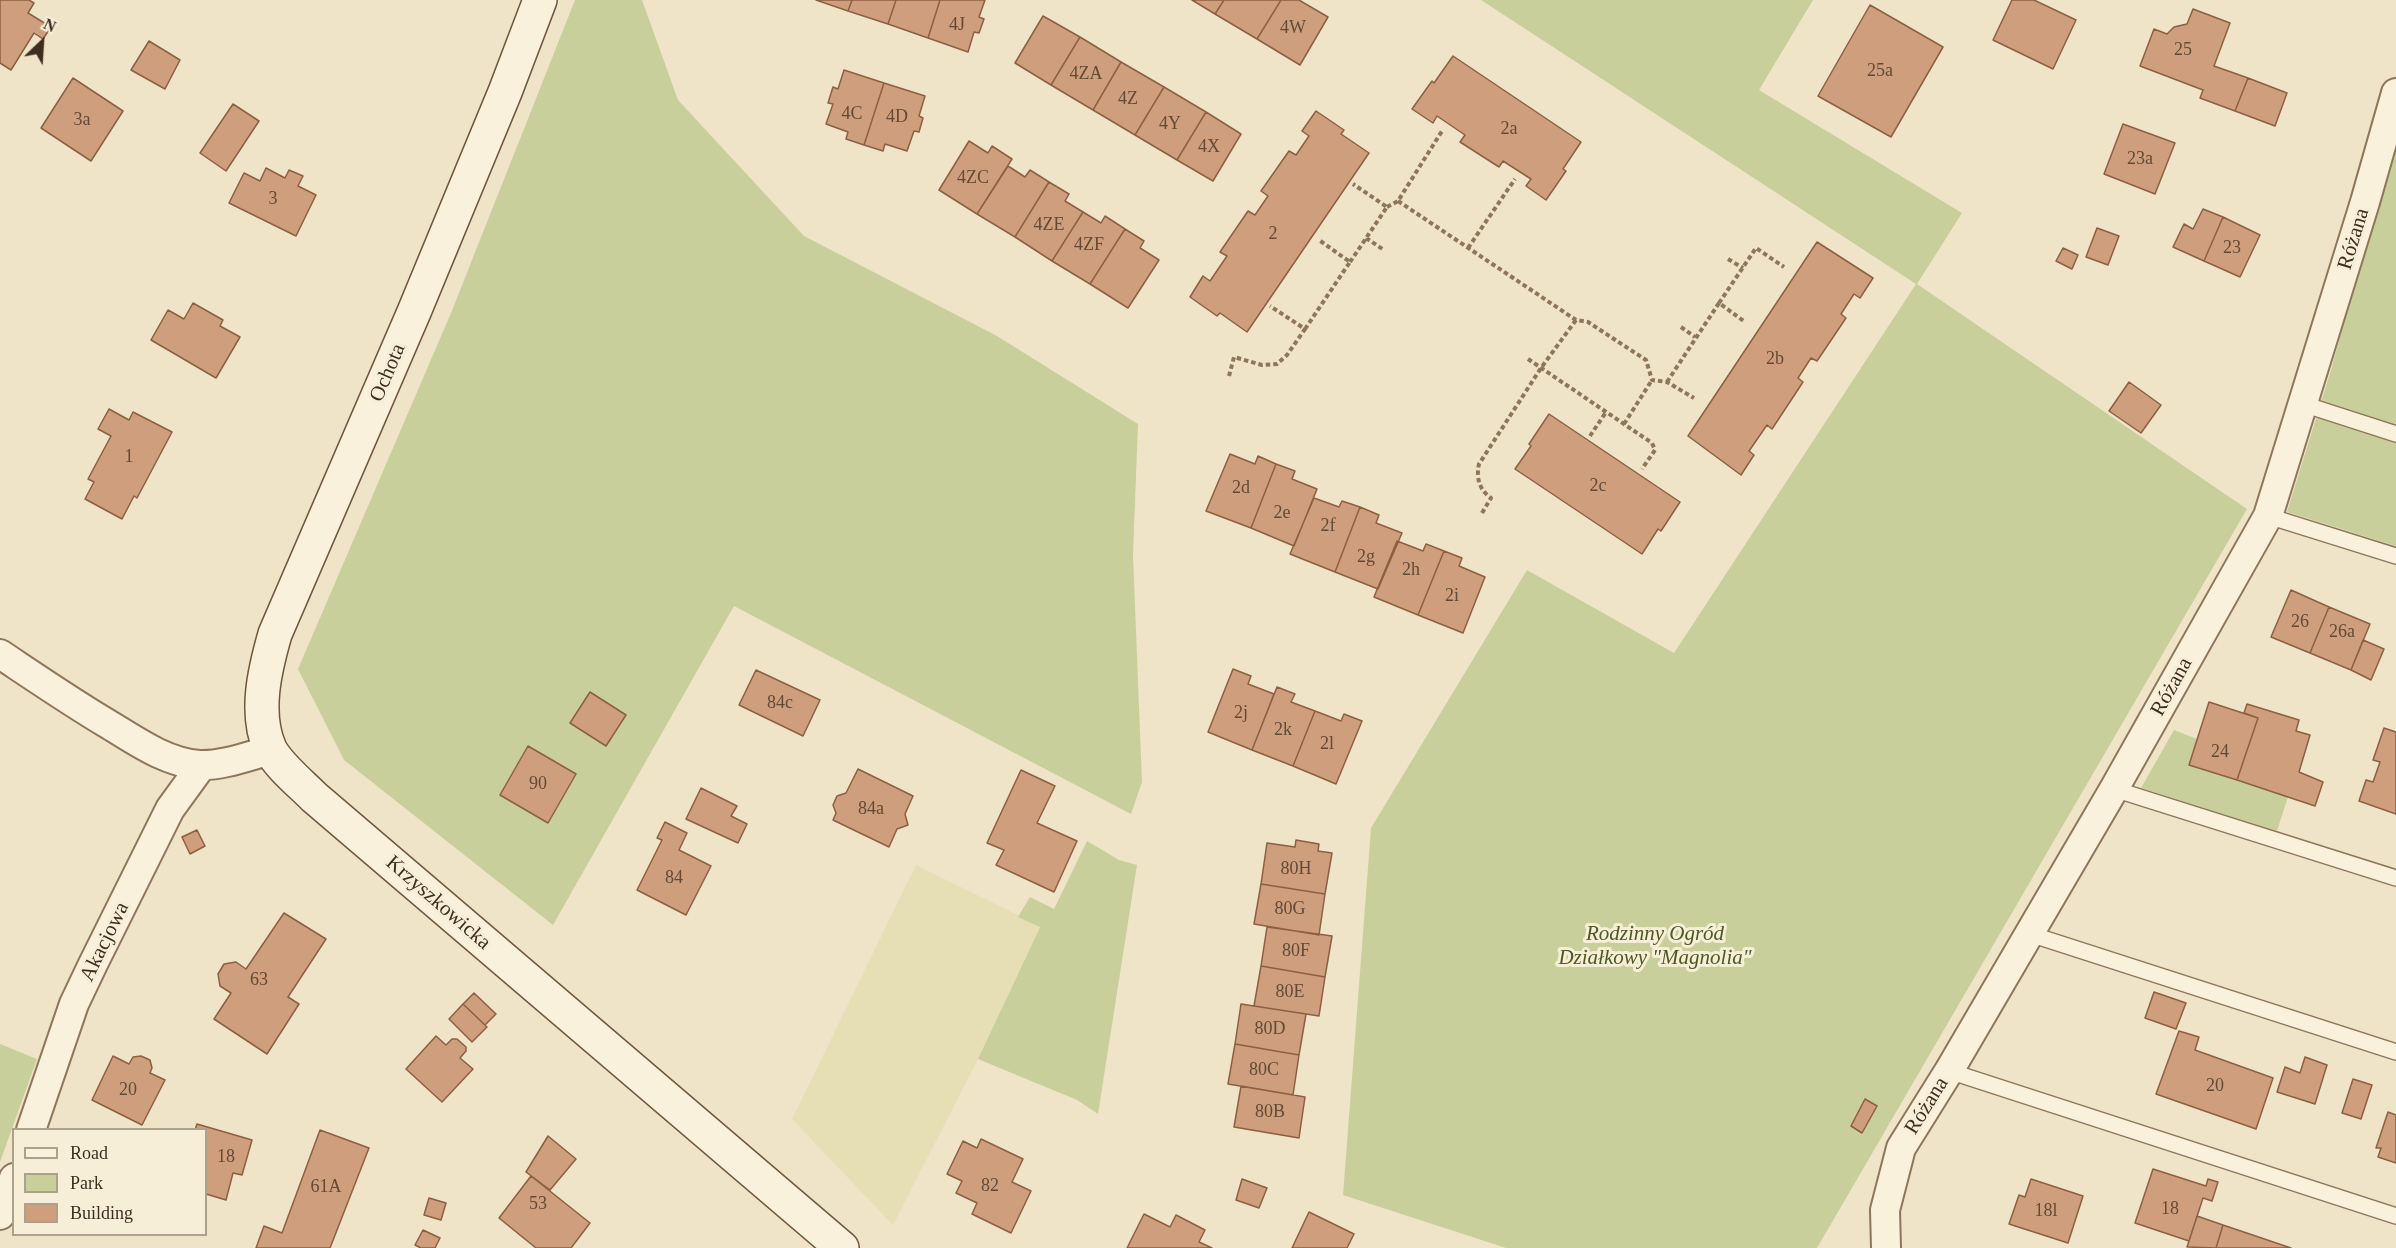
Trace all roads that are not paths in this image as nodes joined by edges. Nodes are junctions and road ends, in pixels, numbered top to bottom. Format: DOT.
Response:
graph roads {
  1 [pos="540,0"];
  2 [pos="2396,93"];
  3 [pos="2303,404"];
  4 [pos="2396,434"];
  5 [pos="2268,516"];
  6 [pos="2396,556"];
  7 [pos="0,654"];
  8 [pos="271,750"];
  9 [pos="202,765"];
  10 [pos="2114,789"];
  11 [pos="2396,878"];
  12 [pos="2030,934"];
  13 [pos="2396,1052"];
  14 [pos="1949,1071"];
  15 [pos="32,1128"];
  16 [pos="12,1183"];
  17 [pos="0,1215"];
  18 [pos="2396,1216"];
  19 [pos="842,1248"];
  20 [pos="1886,1248"];
  1 -- 8 [label="street, Ochota"];
  2 -- 3 [label="street, Różana"];
  3 -- 4 [label="lane"];
  3 -- 5 [label="street, Różana"];
  5 -- 6 [label="lane"];
  5 -- 10 [label="street, Różana"];
  7 -- 9 [label="street"];
  8 -- 9 [label="street"];
  8 -- 19 [label="street, Krzyszkowicka"];
  9 -- 15 [label="street, Akacjowa"];
  10 -- 11 [label="lane"];
  10 -- 12 [label="street, Różana"];
  12 -- 13 [label="lane"];
  12 -- 14 [label="street, Różana"];
  14 -- 18 [label="lane"];
  14 -- 20 [label="street, Różana"];
  16 -- 17 [label="street"];
}
